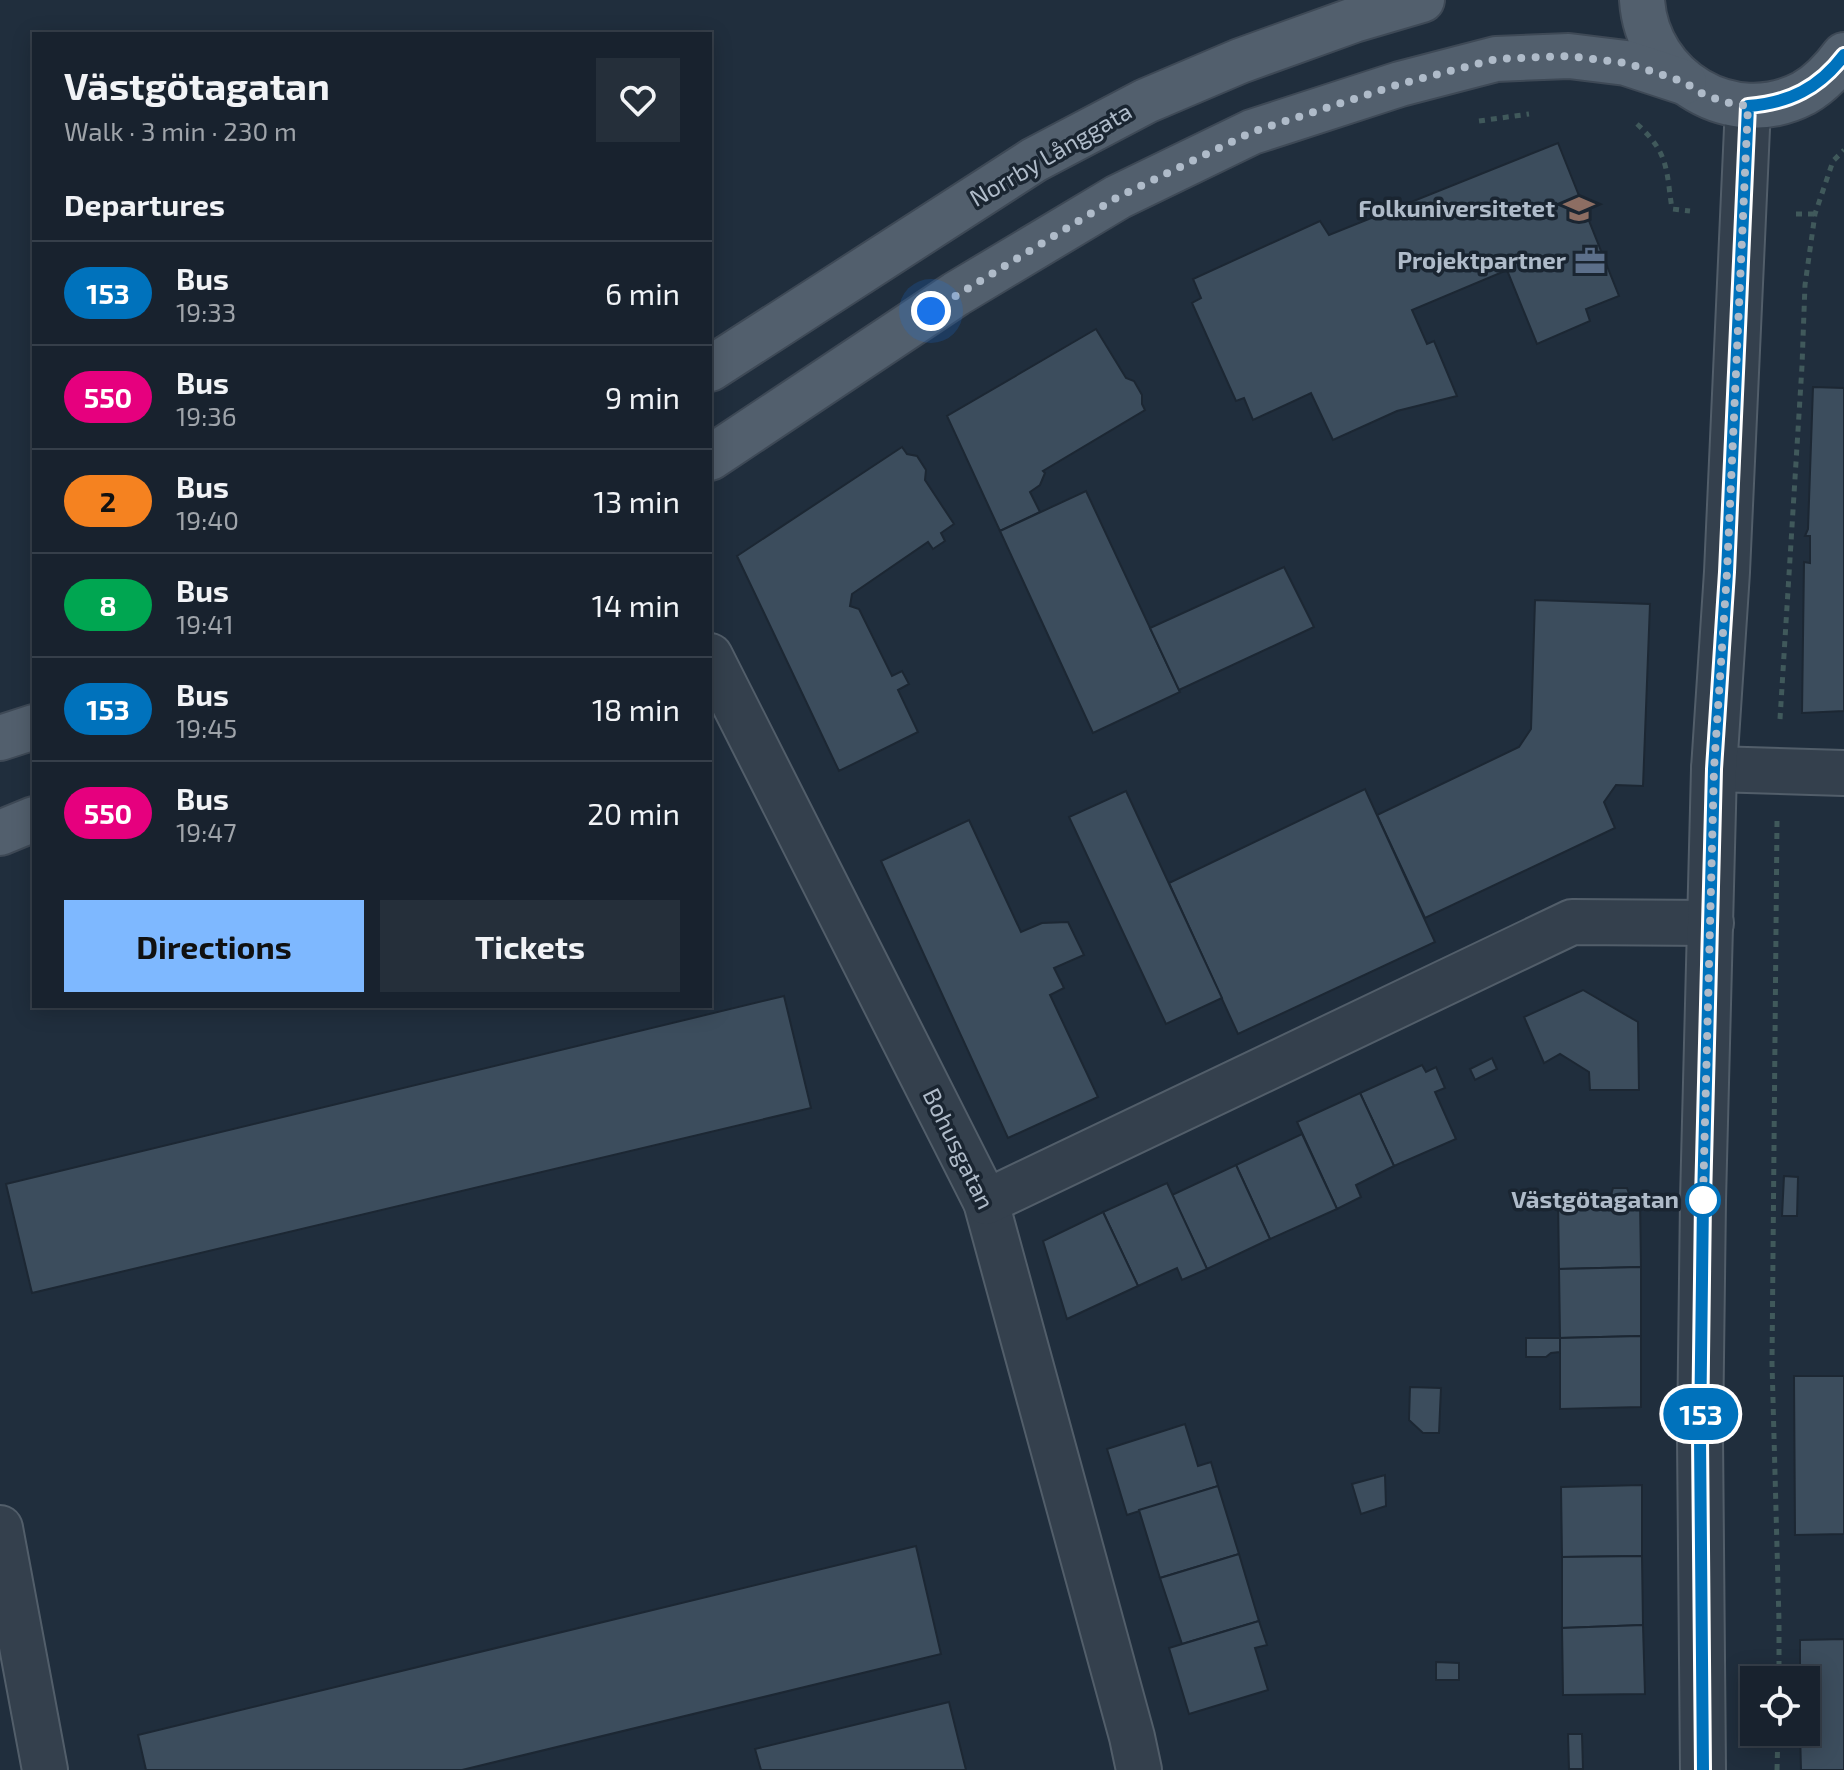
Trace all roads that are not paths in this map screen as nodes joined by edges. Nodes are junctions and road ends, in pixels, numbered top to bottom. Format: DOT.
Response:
graph roads {
  1 [pos="1422,0"];
  2 [pos="1642,0"];
  3 [pos="1844,55"];
  4 [pos="1684,82"];
  5 [pos="1748,106"];
  6 [pos="712,368"];
  7 [pos="712,457"];
  8 [pos="712,660"];
  9 [pos="32,728"];
  10 [pos="0,738"];
  11 [pos="1714,769"];
  12 [pos="1844,773"];
  13 [pos="32,820"];
  14 [pos="0,833"];
  15 [pos="1711,923"];
  16 [pos="986,1202"];
  17 [pos="0,1528"];
  18 [pos="45,1770"];
  19 [pos="1139,1770"];
  20 [pos="1703,1770"];
  1 -- 6 [label="main road, Norrby Långgata"];
  2 -- 4 [label="main road"];
  3 -- 5 [label="main road"];
  4 -- 5 [label="main road"];
  4 -- 7 [label="main road"];
  5 -- 11 [label="street"];
  8 -- 16 [label="street, Bohusgatan"];
  9 -- 10 [label="main road"];
  11 -- 12 [label="street"];
  11 -- 15 [label="street"];
  13 -- 14 [label="main road"];
  15 -- 16 [label="street"];
  15 -- 20 [label="street"];
  16 -- 19 [label="street, Bohusgatan"];
  17 -- 18 [label="street"];
}
